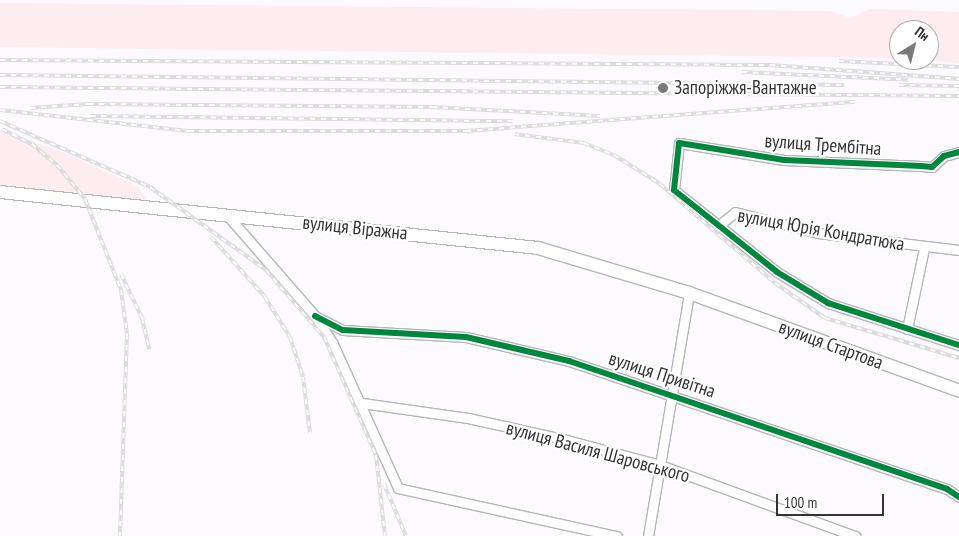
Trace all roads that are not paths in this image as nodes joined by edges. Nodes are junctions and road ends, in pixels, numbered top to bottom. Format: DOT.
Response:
graph roads {
  1 [pos="959,152"];
  2 [pos="0,192"];
  3 [pos="226,214"];
  4 [pos="718,226"];
  5 [pos="924,248"];
  6 [pos="959,250"];
  7 [pos="689,293"];
  8 [pos="704,298"];
  9 [pos="315,316"];
  10 [pos="907,329"];
  11 [pos="343,330"];
  12 [pos="333,344"];
  13 [pos="959,345"];
  14 [pos="959,391"];
  15 [pos="671,394"];
  16 [pos="362,403"];
  17 [pos="660,465"];
  18 [pos="959,497"];
  19 [pos="617,536"];
  20 [pos="648,536"];
  21 [pos="855,536"];
  1 -- 4 [label="street, вулиця Трембітна"];
  2 -- 3 [label="main road, вулиця Віражна"];
  3 -- 7 [label="main road, вулиця Віражна"];
  3 -- 9 [label="street"];
  4 -- 5 [label="street, вулиця Юрія Кондратюка"];
  4 -- 10 [label="street"];
  5 -- 6 [label="street, вулиця Юрія Кондратюка"];
  5 -- 10 [label="street"];
  7 -- 8 [label="main road, вулиця Віражна"];
  7 -- 15 [label="street"];
  8 -- 14 [label="main road, вулиця Стартова"];
  9 -- 11 [label="street"];
  9 -- 12 [label="street"];
  10 -- 13 [label="street"];
  11 -- 12 [label="street"];
  11 -- 15 [label="street, вулиця Привітна"];
  12 -- 16 [label="street"];
  15 -- 17 [label="street"];
  15 -- 18 [label="street, вулиця Привітна"];
  16 -- 17 [label="street, вулиця Василя Шаровського"];
  16 -- 19 [label="street"];
  17 -- 20 [label="street"];
  17 -- 21 [label="street, вулиця Василя Шаровського"];
}
